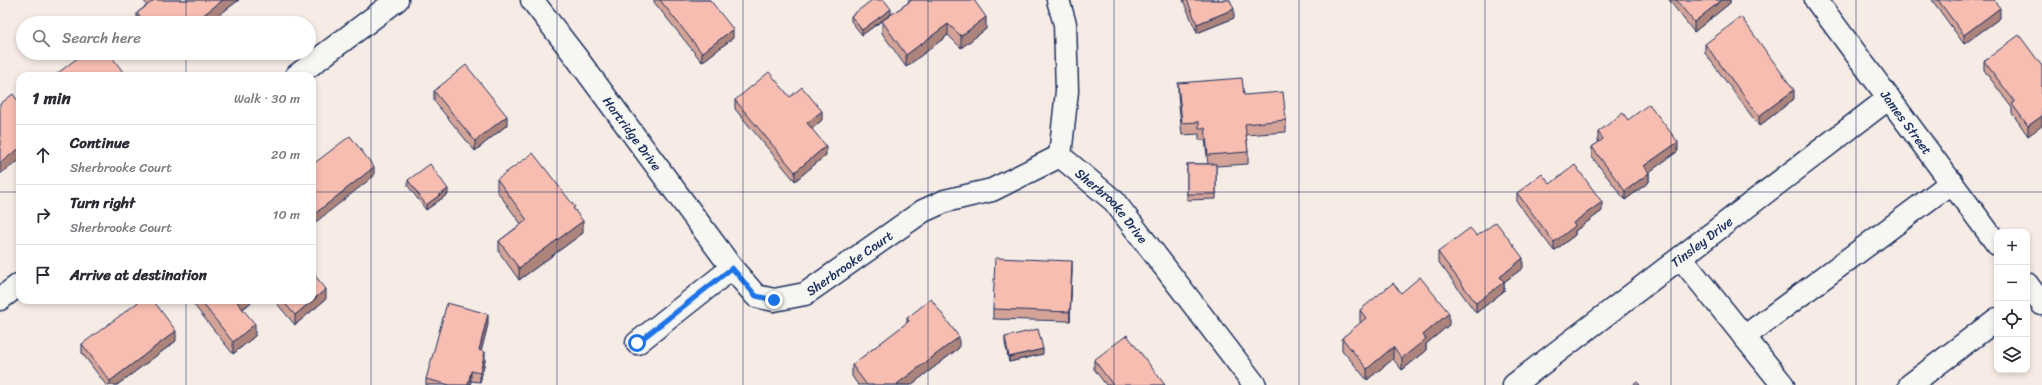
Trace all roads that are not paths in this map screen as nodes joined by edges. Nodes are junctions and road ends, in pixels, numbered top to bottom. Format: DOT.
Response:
graph roads {
  1 [pos="397,0"];
  2 [pos="532,0"];
  3 [pos="1058,0"];
  4 [pos="1816,0"];
  5 [pos="301,72"];
  6 [pos="1889,98"];
  7 [pos="1060,156"];
  8 [pos="1952,182"];
  9 [pos="1994,240"];
  10 [pos="1681,258"];
  11 [pos="732,268"];
  12 [pos="16,287"];
  13 [pos="0,299"];
  14 [pos="1994,321"];
  15 [pos="1744,337"];
  16 [pos="637,343"];
  17 [pos="1255,385"];
  18 [pos="1514,385"];
  19 [pos="1783,385"];
  20 [pos="1910,385"];
  1 -- 5 [label="street"];
  2 -- 11 [label="street, Hartridge Drive"];
  3 -- 7 [label="street"];
  4 -- 6 [label="street, James Street"];
  6 -- 8 [label="street, James Street"];
  6 -- 10 [label="street, Tinsley Drive"];
  7 -- 11 [label="street, Sherbrooke Court"];
  7 -- 17 [label="street, Sherbrooke Drive"];
  8 -- 9 [label="street, James Street"];
  8 -- 15 [label="street"];
  10 -- 15 [label="street"];
  10 -- 18 [label="street, Tinsley Drive"];
  11 -- 16 [label="street"];
  12 -- 13 [label="street"];
  14 -- 20 [label="street"];
  15 -- 19 [label="street"];
}
